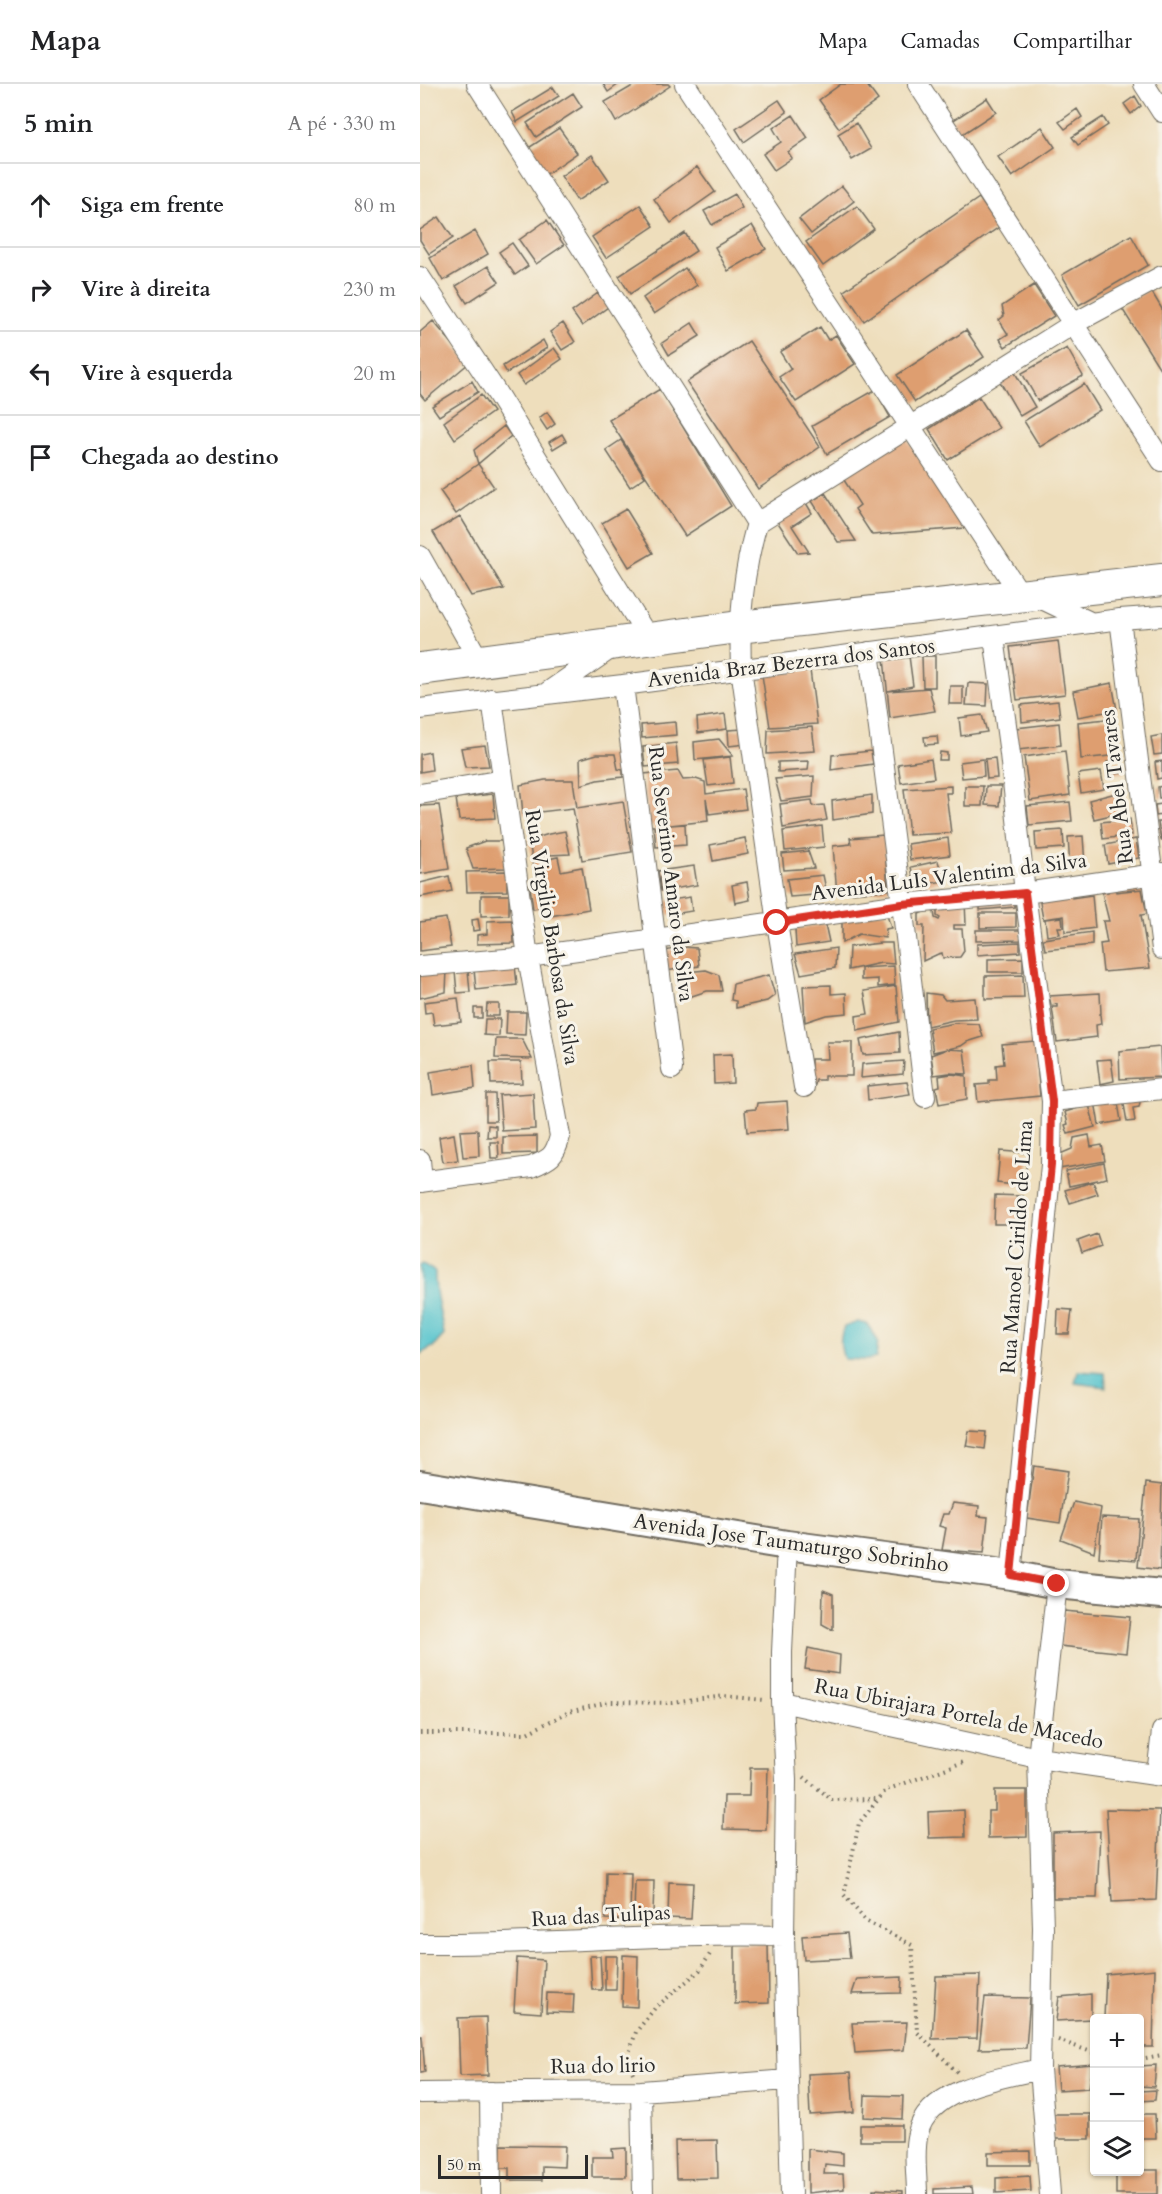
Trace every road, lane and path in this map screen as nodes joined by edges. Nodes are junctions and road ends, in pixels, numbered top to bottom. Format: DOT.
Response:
graph roads {
  1 [pos="477,84"];
  2 [pos="685,84"];
  3 [pos="918,84"];
  4 [pos="1144,84"];
  5 [pos="1162,112"];
  6 [pos="1162,276"];
  7 [pos="420,277"];
  8 [pos="1072,324"];
  9 [pos="910,425"];
  10 [pos="1162,461"];
  11 [pos="757,523"];
  12 [pos="420,556"];
  13 [pos="1162,580"];
  14 [pos="1027,595"];
  15 [pos="1162,616"];
  16 [pos="1120,619"];
  17 [pos="1092,623"];
  18 [pos="739,627"];
  19 [pos="994,637"];
  20 [pos="635,641"];
  21 [pos="868,652"];
  22 [pos="480,662"];
  23 [pos="741,668"];
  24 [pos="420,669"];
  25 [pos="623,685"];
  26 [pos="546,693"];
  27 [pos="492,699"];
  28 [pos="420,709"];
  29 [pos="503,780"];
  30 [pos="420,794"];
  31 [pos="1157,874"];
  32 [pos="1025,893"];
  33 [pos="902,904"];
  34 [pos="777,923"];
  35 [pos="655,939"];
  36 [pos="1162,949"];
  37 [pos="528,957"];
  38 [pos="420,966"];
  39 [pos="672,1069"];
  40 [pos="804,1087"];
  41 [pos="1162,1089"];
  42 [pos="925,1097"];
  43 [pos="1052,1101"];
  44 [pos="420,1160"];
  45 [pos="421,1182"];
  46 [pos="420,1485"];
  47 [pos="787,1545"];
  48 [pos="1011,1575"];
  49 [pos="1057,1584"];
  50 [pos="1162,1594"];
  51 [pos="782,1702"];
  52 [pos="1162,1731"];
  53 [pos="420,1733"];
  54 [pos="998,1750"];
  55 [pos="1038,1758"];
  56 [pos="785,1761"];
  57 [pos="1160,1775"];
  58 [pos="879,1799"];
  59 [pos="720,1935"];
  60 [pos="784,1936"];
  61 [pos="420,1944"];
  62 [pos="1042,2030"];
  63 [pos="1090,2051"];
  64 [pos="1162,2055"];
  65 [pos="1144,2058"];
  66 [pos="1040,2068"];
  67 [pos="787,2080"];
  68 [pos="970,2088"];
  69 [pos="641,2091"];
  70 [pos="490,2092"];
  71 [pos="420,2093"];
  72 [pos="491,2194"];
  73 [pos="643,2194"];
  74 [pos="791,2194"];
  75 [pos="916,2194"];
  76 [pos="1050,2194"];
  1 -- 11 [label="street"];
  2 -- 9 [label="street"];
  3 -- 8 [label="street"];
  4 -- 5 [label="street"];
  6 -- 8 [label="street"];
  7 -- 20 [label="street"];
  8 -- 9 [label="street"];
  8 -- 10 [label="street"];
  9 -- 11 [label="street"];
  9 -- 14 [label="street"];
  11 -- 18 [label="street"];
  12 -- 22 [label="street"];
  13 -- 14 [label="main road, Avenida Braz Bezerra dos Santos"];
  14 -- 17 [label="street"];
  14 -- 18 [label="main road, Avenida Braz Bezerra dos Santos"];
  15 -- 16 [label="street, Avenida Braz Bezerra dos Santos"];
  16 -- 17 [label="street, Avenida Braz Bezerra dos Santos"];
  16 -- 31 [label="street, Rua Abel Tavares"];
  17 -- 19 [label="street, Avenida Braz Bezerra dos Santos"];
  18 -- 20 [label="main road, Avenida Braz Bezerra dos Santos"];
  18 -- 23 [label="street"];
  19 -- 21 [label="street, Avenida Braz Bezerra dos Santos"];
  19 -- 32 [label="street, Rua Manoel Cirildo de Lima"];
  20 -- 22 [label="main road, Avenida Braz Bezerra dos Santos"];
  20 -- 26 [label="street"];
  21 -- 23 [label="street, Avenida Braz Bezerra dos Santos"];
  21 -- 33 [label="street"];
  22 -- 24 [label="main road, Avenida Braz Bezerra dos Santos"];
  23 -- 25 [label="street, Avenida Braz Bezerra dos Santos"];
  23 -- 34 [label="street"];
  25 -- 26 [label="street, Avenida Braz Bezerra dos Santos"];
  25 -- 35 [label="street, Rua Severino Amaro da Silva"];
  26 -- 27 [label="street, Avenida Braz Bezerra dos Santos"];
  27 -- 28 [label="street, Avenida Braz Bezerra dos Santos"];
  27 -- 29 [label="street, Rua Virgilio Barbosa da Silva"];
  29 -- 30 [label="street"];
  29 -- 37 [label="street, Rua Virgilio Barbosa da Silva"];
  31 -- 32 [label="street, Avenida LuIs Valentim da Silva"];
  31 -- 36 [label="street, Rua Abel Tavares"];
  32 -- 33 [label="street, Avenida LuIs Valentim da Silva"];
  32 -- 43 [label="street, Rua Manoel Cirildo de Lima"];
  33 -- 34 [label="street, Avenida LuIs Valentim da Silva"];
  33 -- 42 [label="street"];
  34 -- 35 [label="street, Avenida LuIs Valentim da Silva"];
  34 -- 40 [label="street"];
  35 -- 37 [label="street, Avenida LuIs Valentim da Silva"];
  35 -- 39 [label="street, Rua Severino Amaro da Silva"];
  37 -- 38 [label="street, Avenida LuIs Valentim da Silva"];
  37 -- 45 [label="street, Rua Virgilio Barbosa da Silva"];
  41 -- 43 [label="street"];
  43 -- 48 [label="street, Rua Manoel Cirildo de Lima"];
  44 -- 45 [label="street"];
  46 -- 47 [label="street, Avenida Jose Taumaturgo Sobrinho"];
  47 -- 48 [label="street, Avenida Jose Taumaturgo Sobrinho"];
  47 -- 51 [label="street"];
  48 -- 49 [label="street, Avenida Jose Taumaturgo Sobrinho"];
  49 -- 50 [label="street, Avenida Jose Taumaturgo Sobrinho"];
  49 -- 55 [label="street"];
  51 -- 53 [label="path"];
  51 -- 54 [label="street, Rua Ubirajara Portela de Macedo"];
  51 -- 56 [label="street"];
  52 -- 57 [label="street"];
  54 -- 55 [label="street, Rua Ubirajara Portela de Macedo"];
  54 -- 58 [label="path"];
  55 -- 57 [label="street, Rua Ubirajara Portela de Macedo"];
  55 -- 62 [label="street"];
  56 -- 58 [label="path"];
  56 -- 60 [label="street"];
  58 -- 68 [label="path"];
  59 -- 60 [label="street, Rua das Tulipas"];
  59 -- 61 [label="street, Rua das Tulipas"];
  59 -- 69 [label="path"];
  60 -- 67 [label="street"];
  62 -- 63 [label="path"];
  62 -- 66 [label="street"];
  64 -- 65 [label="path"];
  66 -- 68 [label="street"];
  66 -- 76 [label="street"];
  67 -- 69 [label="street, Rua do lirio"];
  67 -- 74 [label="street"];
  68 -- 75 [label="street"];
  69 -- 70 [label="street, Rua do lirio"];
  69 -- 73 [label="street"];
  70 -- 71 [label="street, Rua do lirio"];
  70 -- 72 [label="street"];
}
